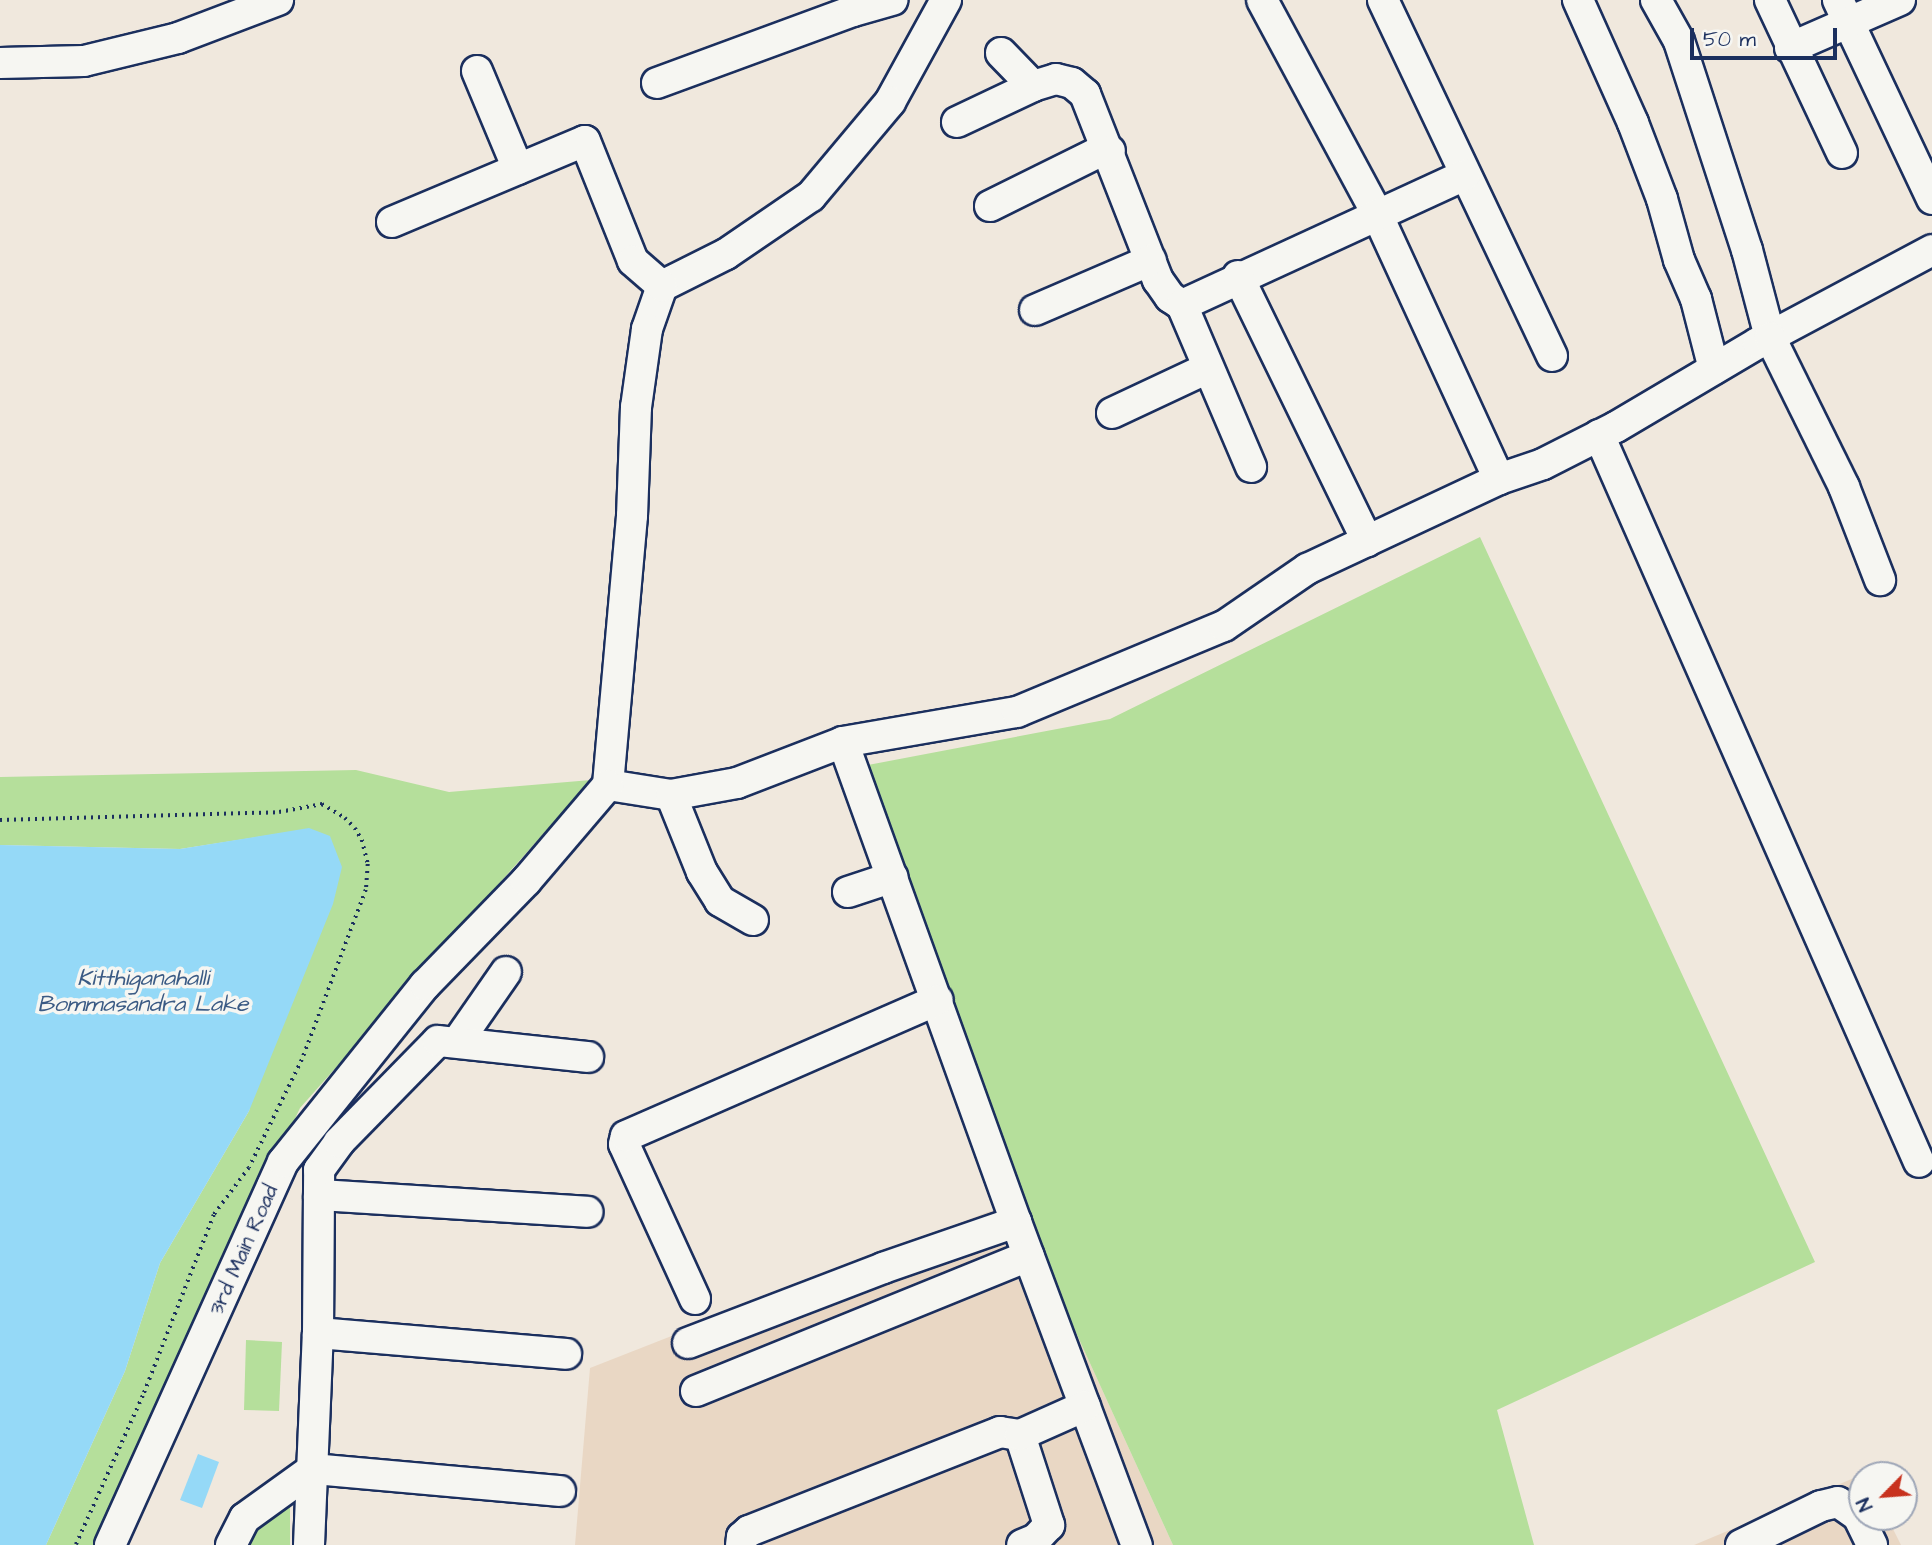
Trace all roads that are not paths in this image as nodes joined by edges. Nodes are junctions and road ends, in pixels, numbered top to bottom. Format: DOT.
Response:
graph roads {
  1 [pos="278,0"];
  2 [pos="892,0"];
  3 [pos="946,0"];
  4 [pos="1262,0"];
  5 [pos="1383,0"];
  6 [pos="1578,0"];
  7 [pos="1656,0"];
  8 [pos="1770,0"];
  9 [pos="1900,0"];
  10 [pos="227,9"];
  11 [pos="1844,11"];
  12 [pos="1790,48"];
  13 [pos="1001,53"];
  14 [pos="0,63"];
  15 [pos="477,71"];
  16 [pos="657,83"];
  17 [pos="1033,86"];
  18 [pos="957,122"];
  19 [pos="1110,151"];
  20 [pos="1842,153"];
  21 [pos="529,164"];
  22 [pos="1465,175"];
  23 [pos="1932,199"];
  24 [pos="990,206"];
  25 [pos="1377,214"];
  26 [pos="396,231"];
  27 [pos="1932,250"];
  28 [pos="1151,260"];
  29 [pos="1238,276"];
  30 [pos="662,286"];
  31 [pos="1182,305"];
  32 [pos="1035,310"];
  33 [pos="1770,337"];
  34 [pos="1552,356"];
  35 [pos="1208,368"];
  36 [pos="1714,369"];
  37 [pos="1112,412"];
  38 [pos="1599,435"];
  39 [pos="1251,467"];
  40 [pos="1499,479"];
  41 [pos="1367,541"];
  42 [pos="1880,580"];
  43 [pos="843,741"];
  44 [pos="608,785"];
  45 [pos="671,795"];
  46 [pos="893,877"];
  47 [pos="848,892"];
  48 [pos="752,920"];
  49 [pos="506,972"];
  50 [pos="938,1000"];
  51 [pos="458,1041"];
  52 [pos="588,1057"];
  53 [pos="1919,1162"];
  54 [pos="318,1195"];
  55 [pos="587,1212"];
  56 [pos="1016,1222"];
  57 [pos="1029,1256"];
  58 [pos="695,1299"];
  59 [pos="318,1333"];
  60 [pos="688,1343"];
  61 [pos="566,1353"];
  62 [pos="696,1391"];
  63 [pos="1085,1406"];
  64 [pos="1020,1435"];
  65 [pos="313,1469"];
  66 [pos="560,1491"];
  67 [pos="110,1545"];
  68 [pos="231,1545"];
  69 [pos="309,1545"];
  70 [pos="741,1545"];
  71 [pos="1022,1545"];
  72 [pos="1137,1545"];
  73 [pos="1741,1545"];
  74 [pos="1872,1545"];
  1 -- 10 [label="street"];
  2 -- 16 [label="street"];
  3 -- 30 [label="street"];
  4 -- 25 [label="street"];
  5 -- 22 [label="street"];
  6 -- 36 [label="street"];
  7 -- 33 [label="street"];
  8 -- 12 [label="street"];
  9 -- 11 [label="street"];
  10 -- 14 [label="street"];
  11 -- 12 [label="street"];
  11 -- 23 [label="street"];
  12 -- 20 [label="street"];
  13 -- 17 [label="street"];
  15 -- 21 [label="street"];
  17 -- 18 [label="street"];
  17 -- 19 [label="street"];
  19 -- 24 [label="street"];
  19 -- 28 [label="street"];
  21 -- 26 [label="street"];
  21 -- 30 [label="street"];
  22 -- 25 [label="street"];
  22 -- 34 [label="street"];
  25 -- 29 [label="street"];
  25 -- 40 [label="street"];
  27 -- 33 [label="street"];
  28 -- 31 [label="street"];
  28 -- 32 [label="street"];
  29 -- 31 [label="street"];
  29 -- 41 [label="street"];
  30 -- 44 [label="street"];
  31 -- 35 [label="street"];
  33 -- 36 [label="street"];
  33 -- 42 [label="street"];
  35 -- 37 [label="street"];
  35 -- 39 [label="street"];
  36 -- 38 [label="street"];
  38 -- 40 [label="street"];
  38 -- 53 [label="street"];
  40 -- 41 [label="street"];
  41 -- 43 [label="street"];
  43 -- 45 [label="street"];
  43 -- 46 [label="street"];
  44 -- 45 [label="street"];
  44 -- 67 [label="street, 3rd Main Road"];
  45 -- 48 [label="street"];
  46 -- 47 [label="street"];
  46 -- 50 [label="street"];
  49 -- 51 [label="street"];
  50 -- 56 [label="street"];
  50 -- 58 [label="street"];
  51 -- 52 [label="street"];
  51 -- 54 [label="street"];
  54 -- 55 [label="street"];
  54 -- 59 [label="street"];
  56 -- 57 [label="street"];
  56 -- 60 [label="street"];
  57 -- 62 [label="street"];
  57 -- 63 [label="street"];
  59 -- 61 [label="street"];
  59 -- 65 [label="street"];
  63 -- 64 [label="street"];
  63 -- 72 [label="street"];
  64 -- 70 [label="street"];
  64 -- 71 [label="street"];
  65 -- 66 [label="street"];
  65 -- 68 [label="street"];
  65 -- 69 [label="street"];
  73 -- 74 [label="street"];
}
